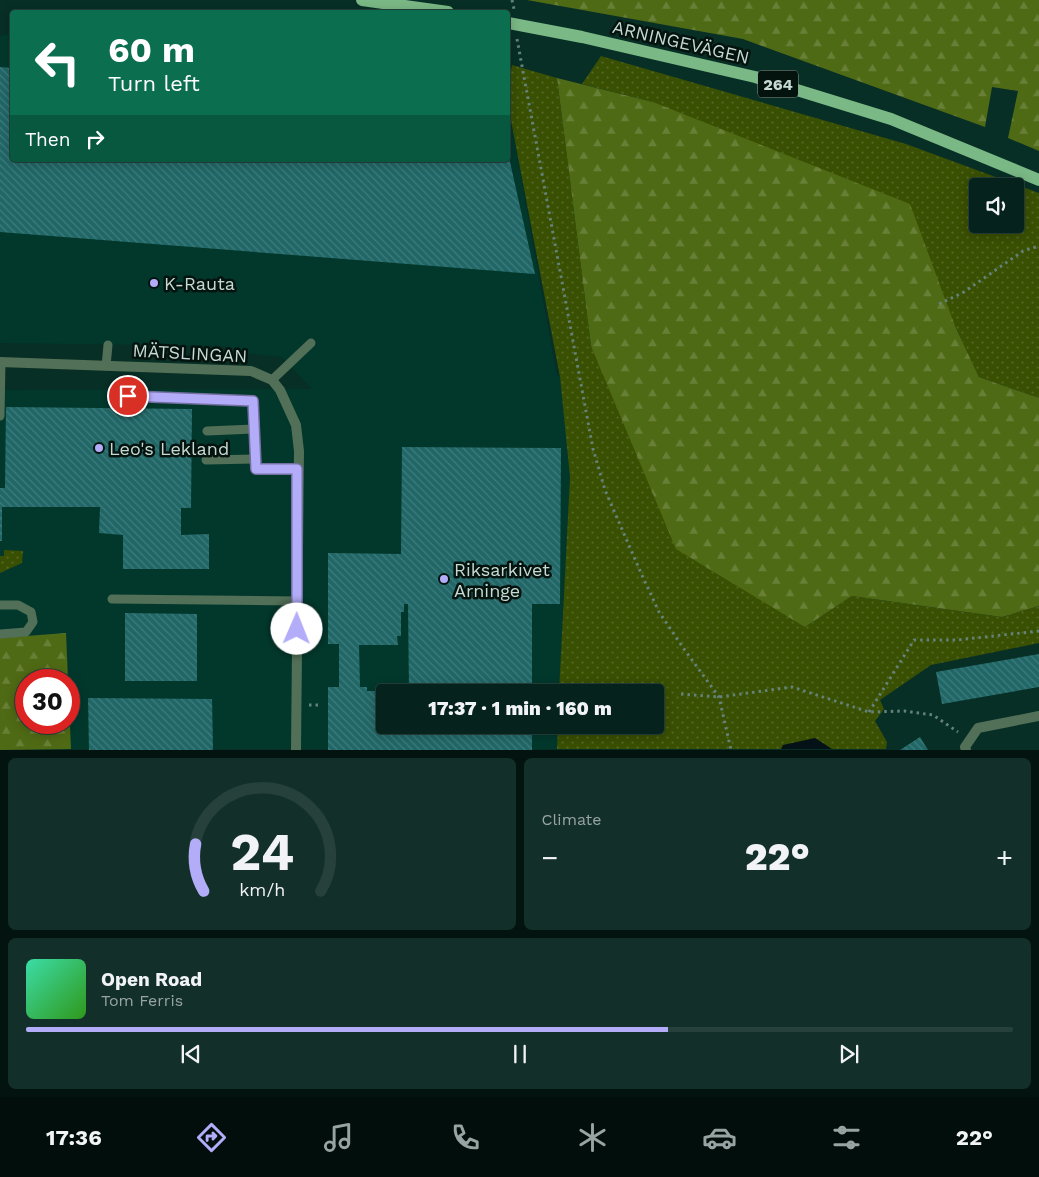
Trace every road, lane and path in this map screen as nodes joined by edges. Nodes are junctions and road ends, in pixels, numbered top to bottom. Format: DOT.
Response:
graph roads {
  1 [pos="362,0"];
  2 [pos="512,0"];
  3 [pos="434,10"];
  4 [pos="511,18"];
  5 [pos="517,39"];
  6 [pos="1039,180"];
  7 [pos="1039,246"];
  8 [pos="939,304"];
  9 [pos="311,343"];
  10 [pos="108,345"];
  11 [pos="1,362"];
  12 [pos="106,366"];
  13 [pos="272,380"];
  14 [pos="128,396"];
  15 [pos="0,416"];
  16 [pos="254,430"];
  17 [pos="207,431"];
  18 [pos="256,459"];
  19 [pos="206,460"];
  20 [pos="297,469"];
  21 [pos="112,599"];
  22 [pos="297,601"];
  23 [pos="0,605"];
  24 [pos="1039,631"];
  25 [pos="0,634"];
  26 [pos="681,694"];
  27 [pos="719,697"];
  28 [pos="869,712"];
  29 [pos="1039,716"];
  30 [pos="958,732"];
  31 [pos="296,750"];
  32 [pos="732,750"];
  33 [pos="966,750"];
  1 -- 3 [label="main road"];
  2 -- 4 [label="path"];
  4 -- 6 [label="main road, ARNINGEVÄGEN / 264"];
  5 -- 27 [label="path"];
  7 -- 8 [label="path"];
  9 -- 13 [label="lane"];
  10 -- 12 [label="lane"];
  11 -- 12 [label="street, MÄTSLINGAN"];
  11 -- 15 [label="lane"];
  12 -- 13 [label="street, MÄTSLINGAN"];
  13 -- 20 [label="street"];
  14 -- 16 [label="lane"];
  16 -- 17 [label="lane"];
  16 -- 18 [label="lane"];
  18 -- 19 [label="lane"];
  18 -- 20 [label="lane"];
  20 -- 22 [label="street"];
  21 -- 22 [label="lane"];
  22 -- 31 [label="street"];
  23 -- 25 [label="lane"];
  24 -- 28 [label="path"];
  26 -- 27 [label="path"];
  27 -- 28 [label="path"];
  27 -- 32 [label="path"];
  28 -- 30 [label="path"];
  29 -- 33 [label="street"];
}
